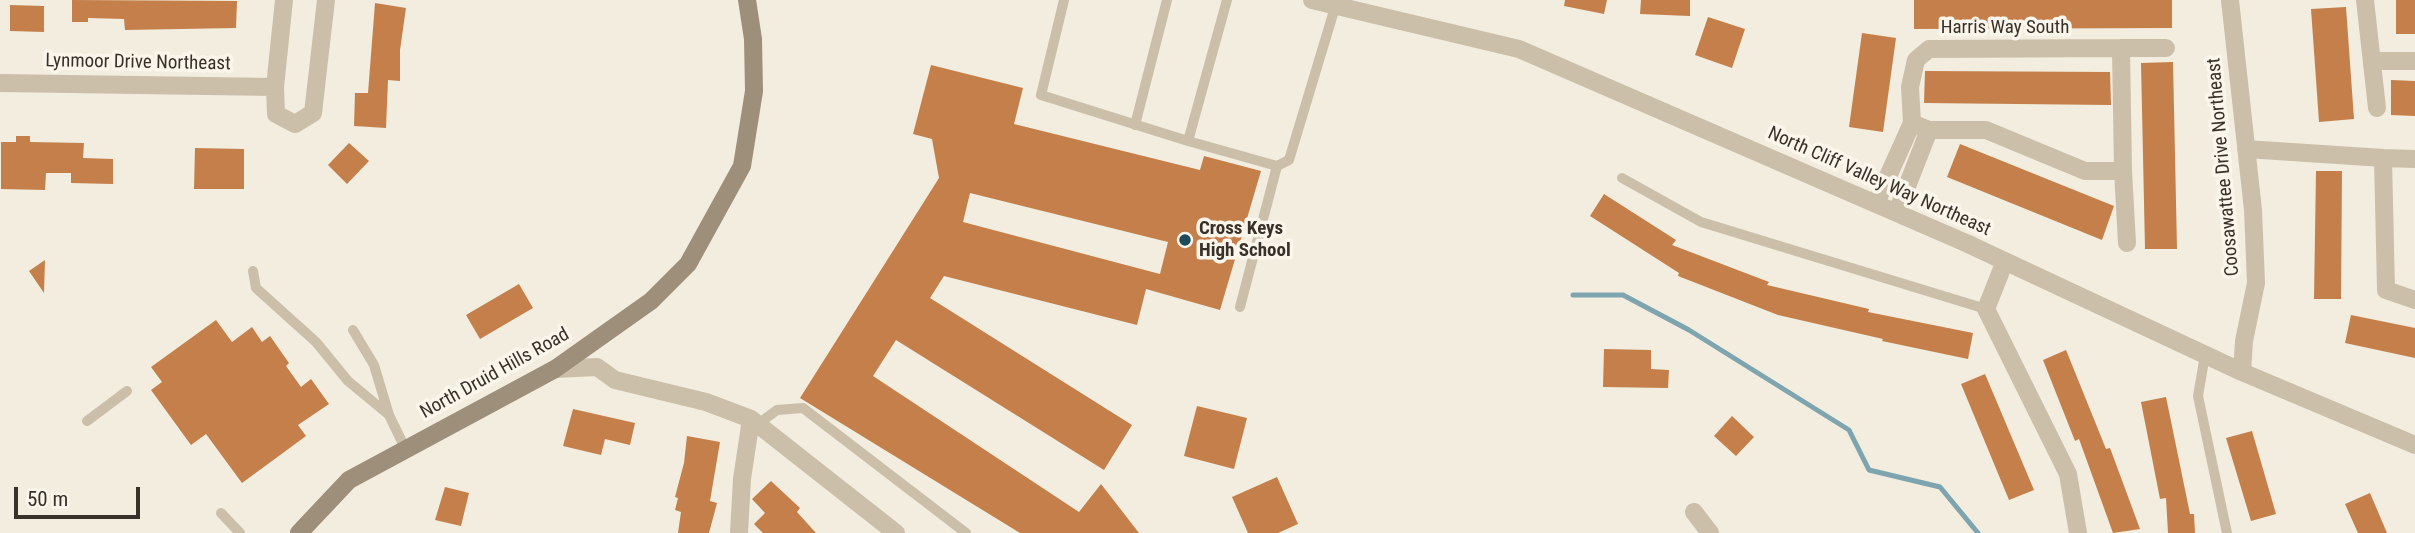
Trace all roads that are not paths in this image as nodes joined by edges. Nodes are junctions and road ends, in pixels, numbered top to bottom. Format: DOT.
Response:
graph roads {
  1 [pos="284,0"];
  2 [pos="326,0"];
  3 [pos="747,0"];
  4 [pos="1064,0"];
  5 [pos="1167,0"];
  6 [pos="1227,0"];
  7 [pos="1312,0"];
  8 [pos="2230,0"];
  9 [pos="2365,0"];
  10 [pos="1336,4"];
  11 [pos="2121,48"];
  12 [pos="2166,48"];
  13 [pos="2372,61"];
  14 [pos="2415,61"];
  15 [pos="0,83"];
  16 [pos="275,87"];
  17 [pos="2377,108"];
  18 [pos="1912,123"];
  19 [pos="1135,125"];
  20 [pos="1929,130"];
  21 [pos="1188,141"];
  22 [pos="2246,149"];
  23 [pos="2383,158"];
  24 [pos="2415,159"];
  25 [pos="1277,166"];
  26 [pos="2123,171"];
  27 [pos="1622,178"];
  28 [pos="1876,203"];
  29 [pos="1897,212"];
  30 [pos="2127,243"];
  31 [pos="2005,261"];
  32 [pos="253,271"];
  33 [pos="2415,300"];
  34 [pos="1240,307"];
  35 [pos="1986,309"];
  36 [pos="353,330"];
  37 [pos="2205,355"];
  38 [pos="555,369"];
  39 [pos="2242,372"];
  40 [pos="127,391"];
  41 [pos="389,415"];
  42 [pos="87,421"];
  43 [pos="755,421"];
  44 [pos="2413,440"];
  45 [pos="405,448"];
  46 [pos="1694,512"];
  47 [pos="221,513"];
  48 [pos="240,533"];
  49 [pos="299,533"];
  50 [pos="739,533"];
  51 [pos="896,533"];
  52 [pos="967,533"];
  53 [pos="1710,533"];
  54 [pos="2078,533"];
  55 [pos="2227,533"];
  1 -- 16 [label="street"];
  2 -- 16 [label="street"];
  3 -- 38 [label="main road, North Druid Hills Road"];
  4 -- 19 [label="lane"];
  5 -- 19 [label="lane"];
  6 -- 21 [label="lane"];
  7 -- 10 [label="street, North Cliff Valley Way Northeast"];
  8 -- 22 [label="street, Coosawattee Drive Northeast"];
  9 -- 13 [label="street"];
  10 -- 25 [label="lane"];
  10 -- 28 [label="street, North Cliff Valley Way Northeast"];
  11 -- 12 [label="street, Harris Way South"];
  11 -- 18 [label="street, Harris Way South"];
  11 -- 26 [label="street"];
  13 -- 14 [label="street"];
  13 -- 17 [label="street"];
  15 -- 16 [label="street, Lynmoor Drive Northeast"];
  18 -- 20 [label="street"];
  18 -- 28 [label="street, Harris Way South"];
  19 -- 21 [label="lane"];
  20 -- 26 [label="street"];
  20 -- 29 [label="street"];
  21 -- 25 [label="lane"];
  22 -- 23 [label="street"];
  22 -- 39 [label="street, Coosawattee Drive Northeast"];
  23 -- 24 [label="street"];
  23 -- 33 [label="street"];
  25 -- 34 [label="lane"];
  26 -- 30 [label="street"];
  27 -- 35 [label="lane"];
  28 -- 29 [label="street, North Cliff Valley Way Northeast"];
  29 -- 31 [label="street, North Cliff Valley Way Northeast"];
  31 -- 35 [label="street"];
  31 -- 37 [label="street, North Cliff Valley Way Northeast"];
  32 -- 41 [label="lane"];
  35 -- 54 [label="street"];
  36 -- 41 [label="lane"];
  37 -- 39 [label="street, North Cliff Valley Way Northeast"];
  37 -- 55 [label="lane"];
  38 -- 43 [label="street"];
  38 -- 45 [label="main road, North Druid Hills Road"];
  39 -- 44 [label="street, North Cliff Valley Way Northeast"];
  40 -- 42 [label="lane"];
  41 -- 45 [label="lane"];
  43 -- 50 [label="street"];
  43 -- 51 [label="street"];
  43 -- 52 [label="lane"];
  45 -- 49 [label="main road, North Druid Hills Road"];
  46 -- 53 [label="street"];
  47 -- 48 [label="lane"];
}
